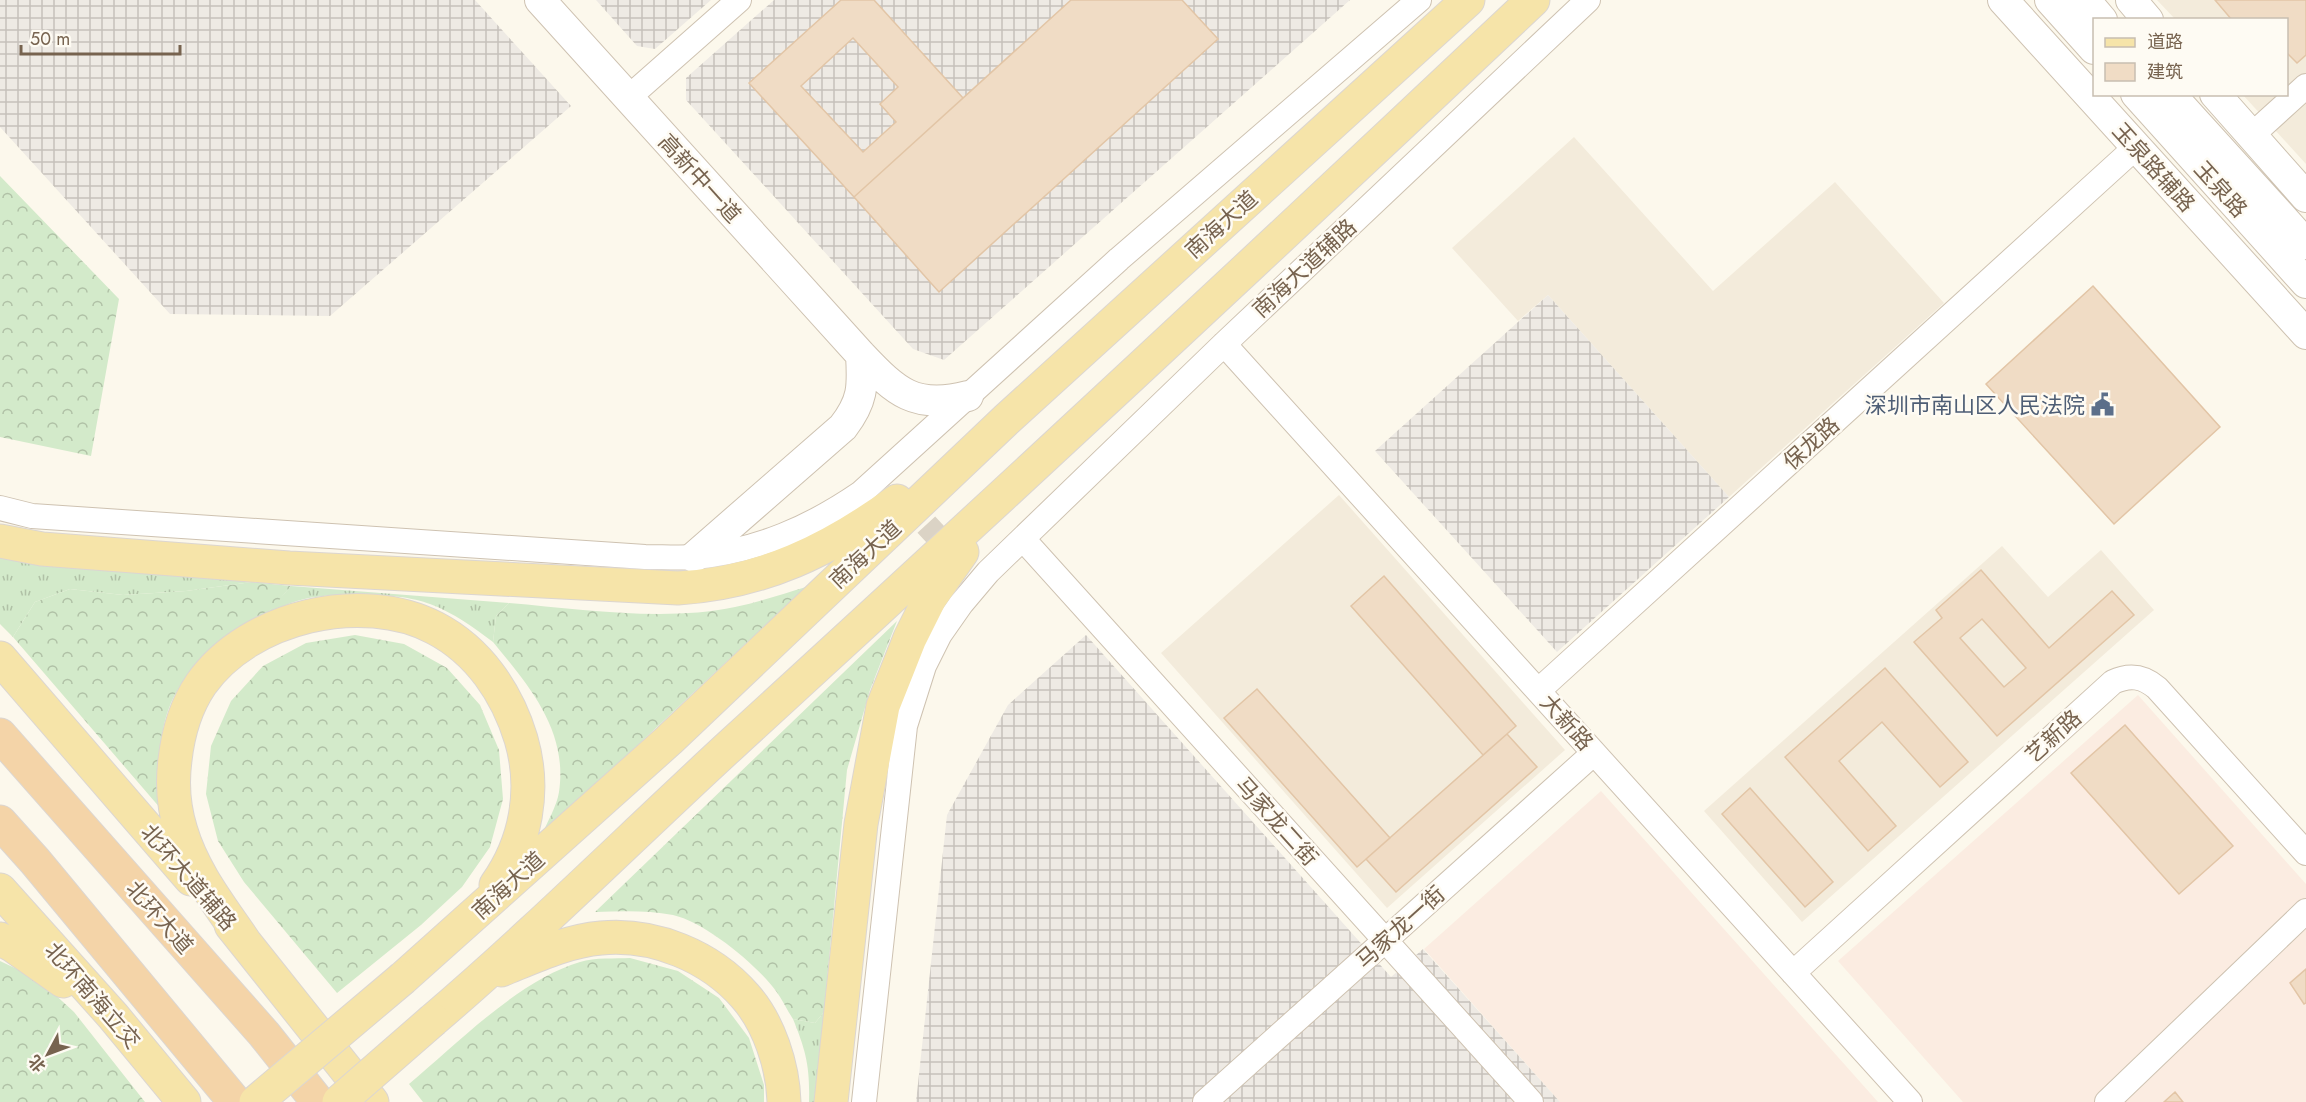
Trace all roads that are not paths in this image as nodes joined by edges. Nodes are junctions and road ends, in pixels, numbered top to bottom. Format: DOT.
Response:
graph roads {
  1 [pos="540,0"];
  2 [pos="739,0"];
  3 [pos="1419,0"];
  4 [pos="1468,0"];
  5 [pos="1533,0"];
  6 [pos="1588,0"];
  7 [pos="2003,0"];
  8 [pos="2050,0"];
  9 [pos="2085,0"];
  10 [pos="2131,0"];
  11 [pos="2100,18"];
  12 [pos="2146,18"];
  13 [pos="2093,48"];
  14 [pos="2306,86"];
  15 [pos="2138,96"];
  16 [pos="2172,96"];
  17 [pos="2217,96"];
  18 [pos="628,98"];
  19 [pos="2252,135"];
  20 [pos="2136,147"];
  21 [pos="2306,197"];
  22 [pos="2306,244"];
  23 [pos="2306,282"];
  24 [pos="2306,334"];
  25 [pos="1224,344"];
  26 [pos="861,355"];
  27 [pos="968,396"];
  28 [pos="1007,419"];
  29 [pos="1044,459"];
  30 [pos="0,508"];
  31 [pos="1023,539"];
  32 [pos="0,541"];
  33 [pos="694,557"];
  34 [pos="0,658"];
  35 [pos="1539,690"];
  36 [pos="0,735"];
  37 [pos="1594,753"];
  38 [pos="0,822"];
  39 [pos="2306,853"];
  40 [pos="0,890"];
  41 [pos="2306,911"];
  42 [pos="473,917"];
  43 [pos="0,939"];
  44 [pos="1385,940"];
  45 [pos="244,941"];
  46 [pos="1793,973"];
  47 [pos="485,976"];
  48 [pos="113,1016"];
  49 [pos="184,1102"];
  50 [pos="235,1102"];
  51 [pos="256,1102"];
  52 [pos="318,1102"];
  53 [pos="339,1102"];
  54 [pos="372,1102"];
  55 [pos="784,1102"];
  56 [pos="831,1102"];
  57 [pos="864,1102"];
  58 [pos="1205,1102"];
  59 [pos="1531,1102"];
  60 [pos="1910,1102"];
  61 [pos="2107,1102"];
  1 -- 18 [label="street, 高新中一道"];
  2 -- 18 [label="street"];
  3 -- 27 [label="street"];
  4 -- 28 [label="main road, 南海大道"];
  5 -- 29 [label="main road"];
  6 -- 25 [label="street, 南海大道辅路"];
  7 -- 20 [label="street, 玉泉路辅路"];
  8 -- 13 [label="street"];
  9 -- 11 [label="street"];
  10 -- 12 [label="street"];
  14 -- 19 [label="street"];
  15 -- 23 [label="street, 玉泉路"];
  16 -- 22 [label="street, 玉泉路"];
  17 -- 19 [label="street"];
  18 -- 26 [label="street, 高新中一道"];
  19 -- 21 [label="street"];
  20 -- 24 [label="street, 玉泉路辅路"];
  20 -- 35 [label="street, 保龙路"];
  25 -- 31 [label="street, 南海大道辅路"];
  25 -- 35 [label="street, 大新路"];
  26 -- 27 [label="street, 高新中一道"];
  26 -- 33 [label="street"];
  27 -- 33 [label="street"];
  28 -- 32 [label="main road"];
  28 -- 42 [label="main road, 南海大道"];
  29 -- 47 [label="main road"];
  29 -- 56 [label="main road"];
  30 -- 33 [label="street"];
  31 -- 44 [label="street, 马家龙二街"];
  31 -- 57 [label="street, 南海大道辅路"];
  34 -- 45 [label="main road, 北环大道辅路"];
  35 -- 37 [label="street, 大新路"];
  36 -- 52 [label="highway, 北环大道"];
  37 -- 44 [label="street, 马家龙一街"];
  37 -- 46 [label="street, 大新路"];
  38 -- 50 [label="highway"];
  39 -- 46 [label="street, 艺新路"];
  40 -- 48 [label="main road, 北环南海立交"];
  41 -- 61 [label="street"];
  42 -- 45 [label="main road"];
  42 -- 51 [label="main road, 南海大道, bridge"];
  43 -- 48 [label="main road"];
  44 -- 58 [label="street, 马家龙一街"];
  44 -- 59 [label="street, 马家龙二街"];
  45 -- 54 [label="main road, 北环大道辅路"];
  46 -- 60 [label="street, 大新路"];
  47 -- 53 [label="main road, bridge"];
  47 -- 55 [label="main road"];
  48 -- 49 [label="main road, 北环南海立交"];
}
